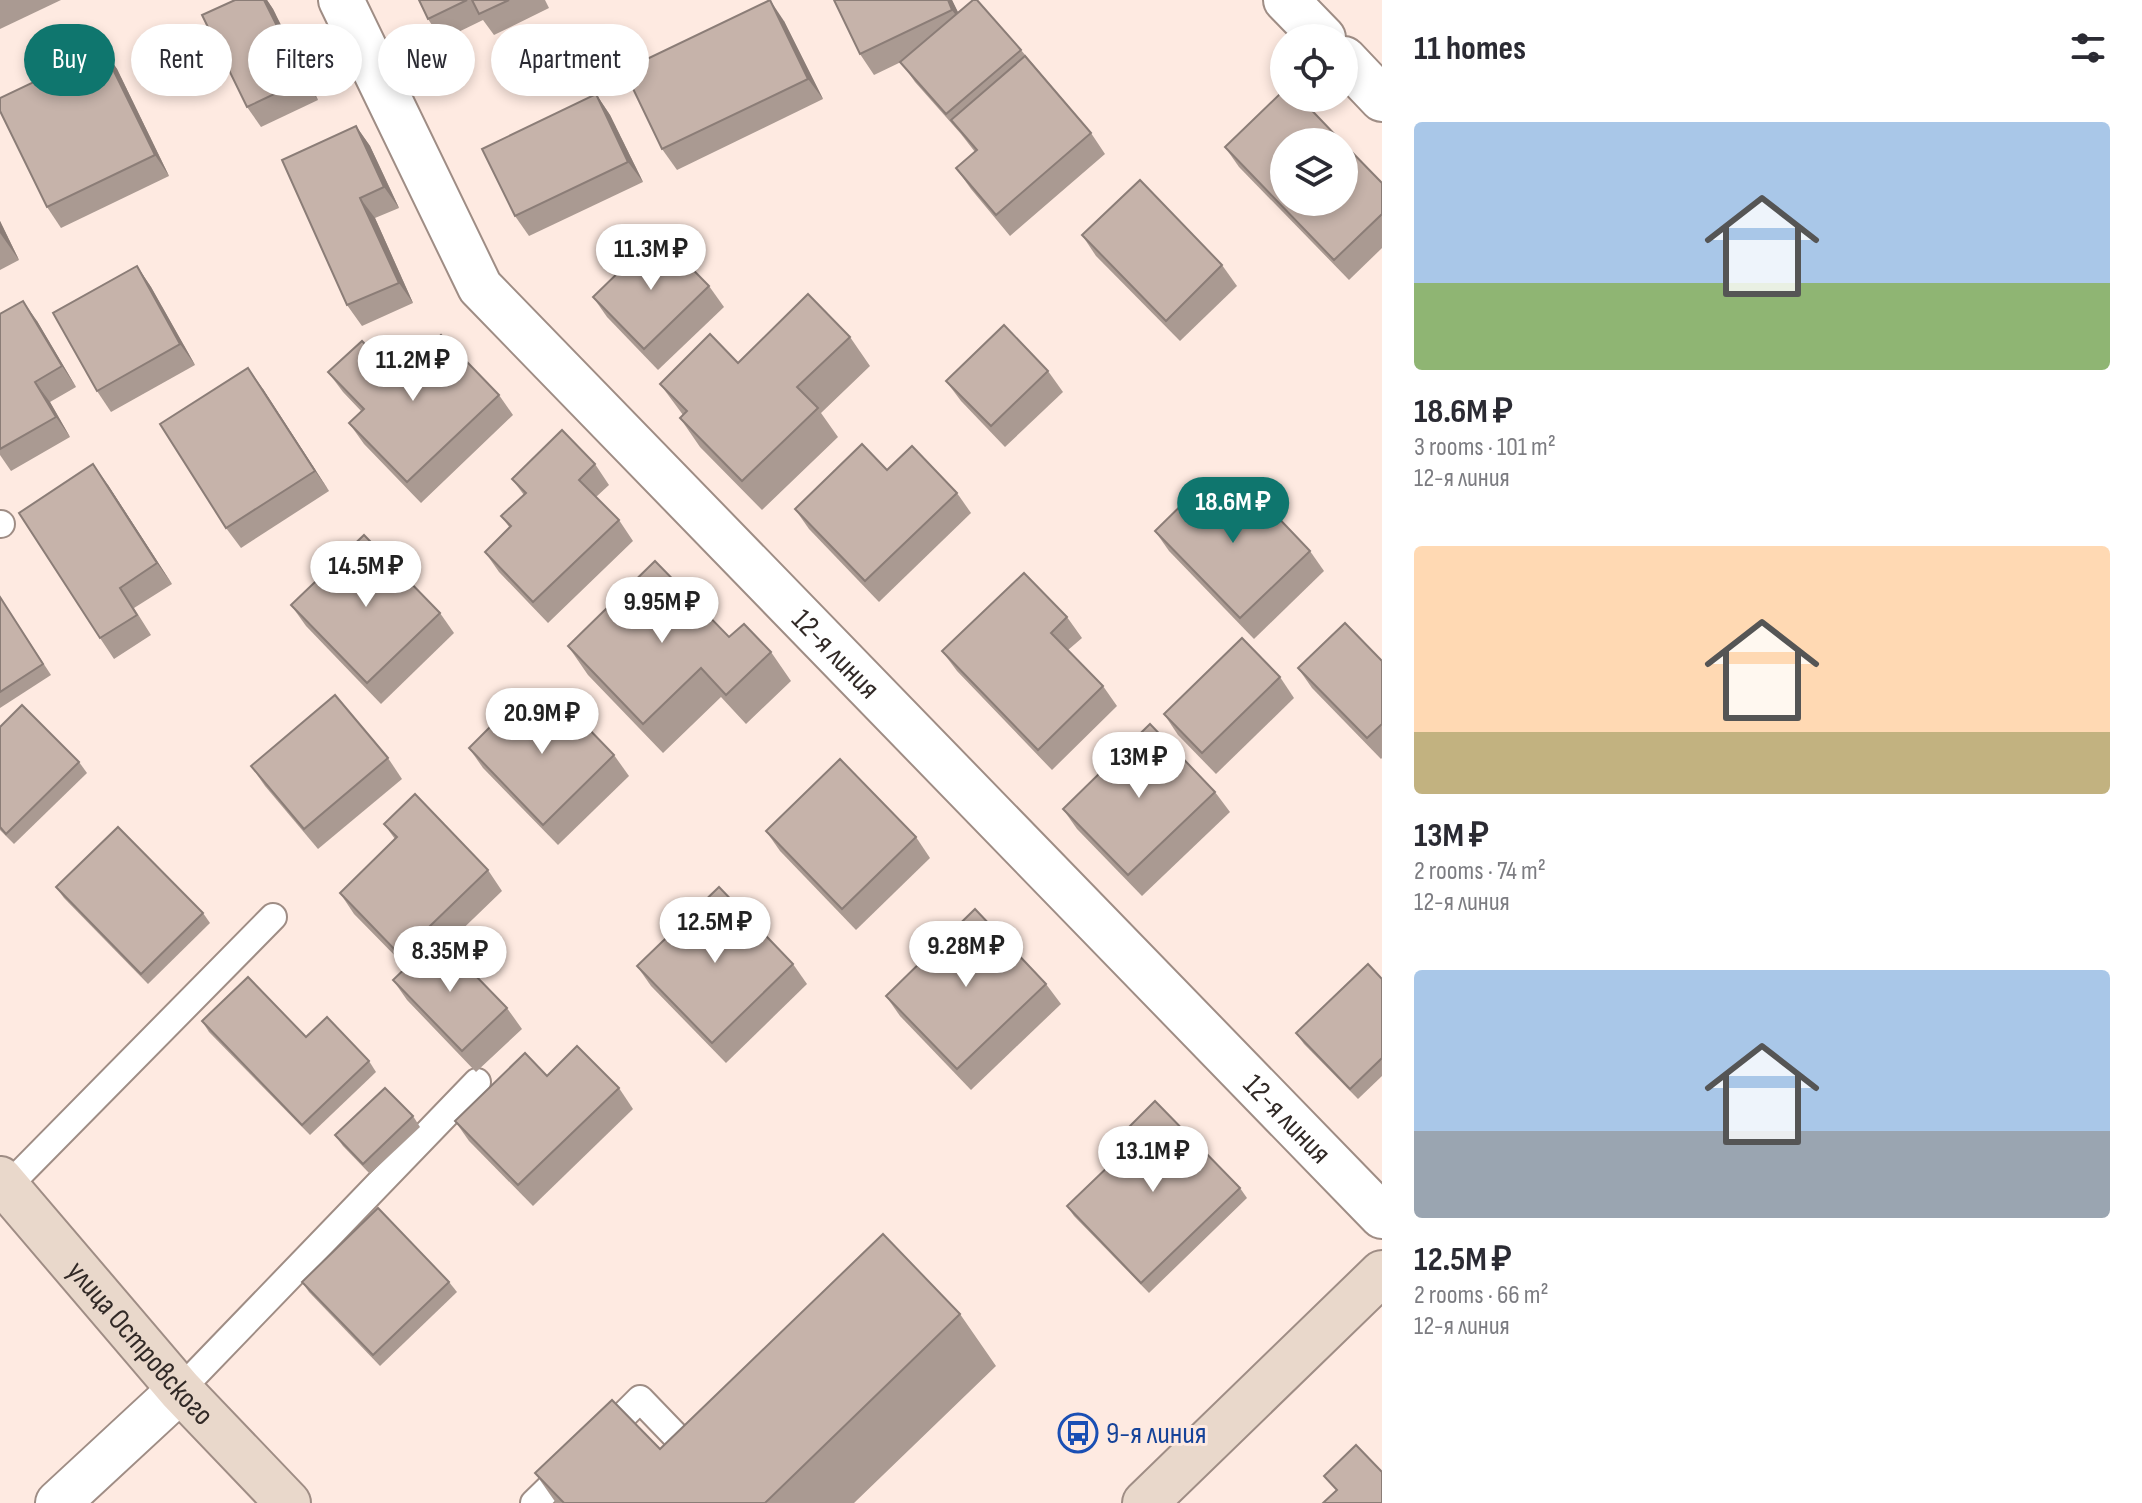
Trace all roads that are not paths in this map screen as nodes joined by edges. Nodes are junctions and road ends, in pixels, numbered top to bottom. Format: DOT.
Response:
graph roads {
  1 [pos="341,0"];
  2 [pos="1286,0"];
  3 [pos="1309,24"];
  4 [pos="1358,74"];
  5 [pos="1382,99"];
  6 [pos="273,917"];
  7 [pos="477,1082"];
  8 [pos="4,1183"];
  9 [pos="1382,1216"];
  10 [pos="1382,1273"];
  11 [pos="180,1390"];
  12 [pos="716,1434"];
  13 [pos="58,1503"];
  14 [pos="288,1503"];
  15 [pos="534,1503"];
  16 [pos="1145,1503"];
  1 -- 9 [label="street, 12-я линия"];
  2 -- 3 [label="street"];
  4 -- 5 [label="street"];
  6 -- 8 [label="lane"];
  7 -- 11 [label="lane"];
  8 -- 11 [label="street, улица Островского"];
  10 -- 16 [label="street"];
  11 -- 13 [label="street"];
  11 -- 14 [label="street, улица Островского"];
  12 -- 15 [label="lane"];
}
